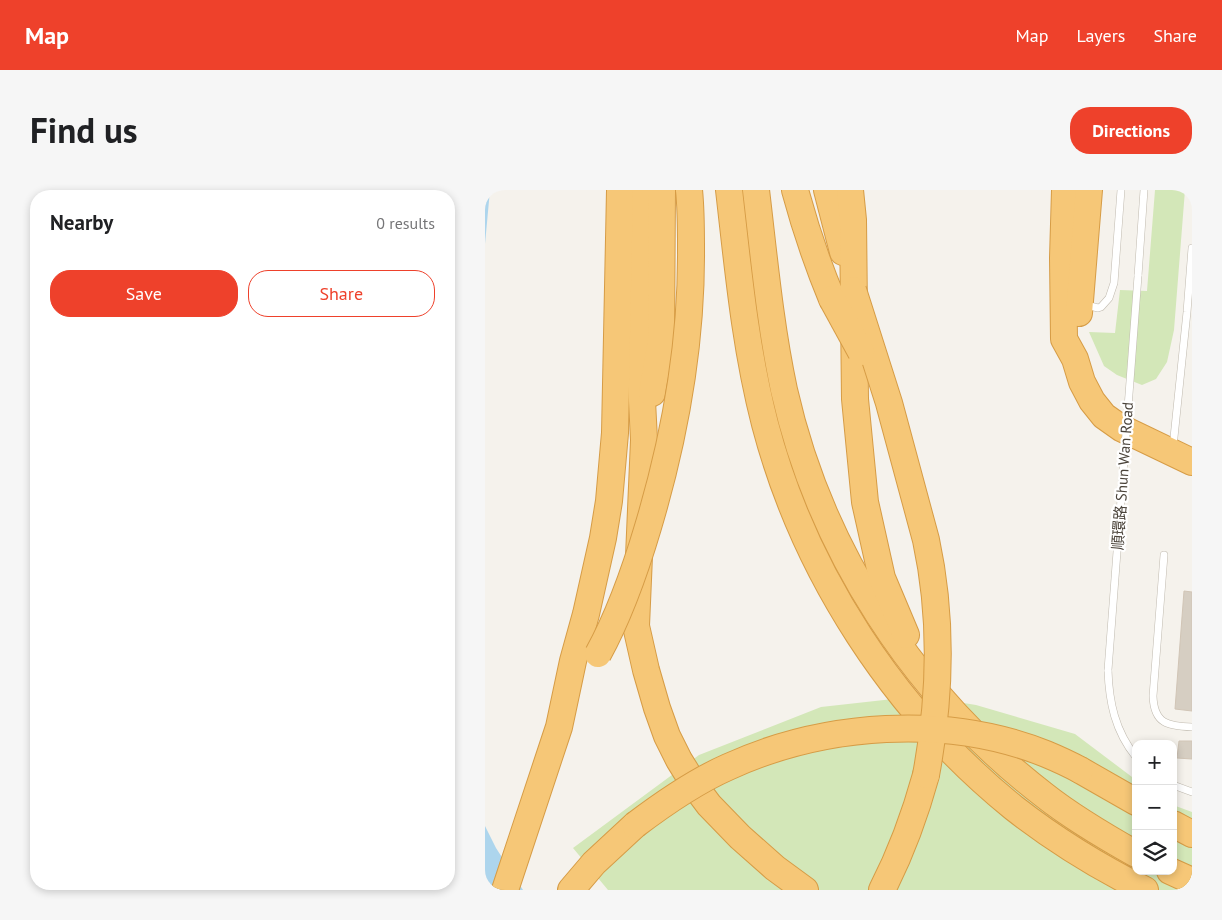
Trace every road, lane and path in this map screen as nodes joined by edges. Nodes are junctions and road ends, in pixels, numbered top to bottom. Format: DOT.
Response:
graph roads {
  1 [pos="620,190"];
  2 [pos="640,190"];
  3 [pos="662,190"];
  4 [pos="689,190"];
  5 [pos="729,190"];
  6 [pos="756,190"];
  7 [pos="795,190"];
  8 [pos="827,190"];
  9 [pos="850,190"];
  10 [pos="1065,190"];
  11 [pos="1089,190"];
  12 [pos="1121,190"];
  13 [pos="1144,190"];
  14 [pos="1192,248"];
  15 [pos="1082,280"];
  16 [pos="1075,359"];
  17 [pos="889,403"];
  18 [pos="644,440"];
  19 [pos="1185,458"];
  20 [pos="1164,555"];
  21 [pos="927,682"];
  22 [pos="559,727"];
  23 [pos="1192,727"];
  24 [pos="1132,752"];
  25 [pos="1177,786"];
  26 [pos="1192,792"];
  27 [pos="1132,800"];
  28 [pos="1177,826"];
  29 [pos="1192,834"];
  30 [pos="1132,852"];
  31 [pos="1177,874"];
  32 [pos="1192,881"];
  33 [pos="505,890"];
  34 [pos="571,890"];
  35 [pos="805,890"];
  36 [pos="882,890"];
  37 [pos="1145,890"];
  1 -- 22 [label="highway"];
  2 -- 18 [label="highway"];
  3 -- 18 [label="highway"];
  4 -- 22 [label="highway, bridge"];
  5 -- 37 [label="highway"];
  6 -- 21 [label="highway"];
  7 -- 17 [label="highway, bridge"];
  8 -- 17 [label="highway, bridge"];
  9 -- 21 [label="highway"];
  10 -- 16 [label="highway"];
  11 -- 15 [label="highway"];
  12 -- 15 [label="lane"];
  13 -- 24 [label="lane, 順環路 Shun Wan Road, bridge"];
  14 -- 19 [label="lane"];
  15 -- 16 [label="highway"];
  16 -- 19 [label="highway"];
  17 -- 36 [label="highway, bridge"];
  18 -- 35 [label="highway, bridge"];
  20 -- 23 [label="lane"];
  21 -- 30 [label="highway, bridge"];
  22 -- 33 [label="highway"];
  25 -- 26 [label="lane"];
  27 -- 34 [label="highway, bridge"];
  28 -- 29 [label="highway"];
  31 -- 32 [label="highway"];
}
